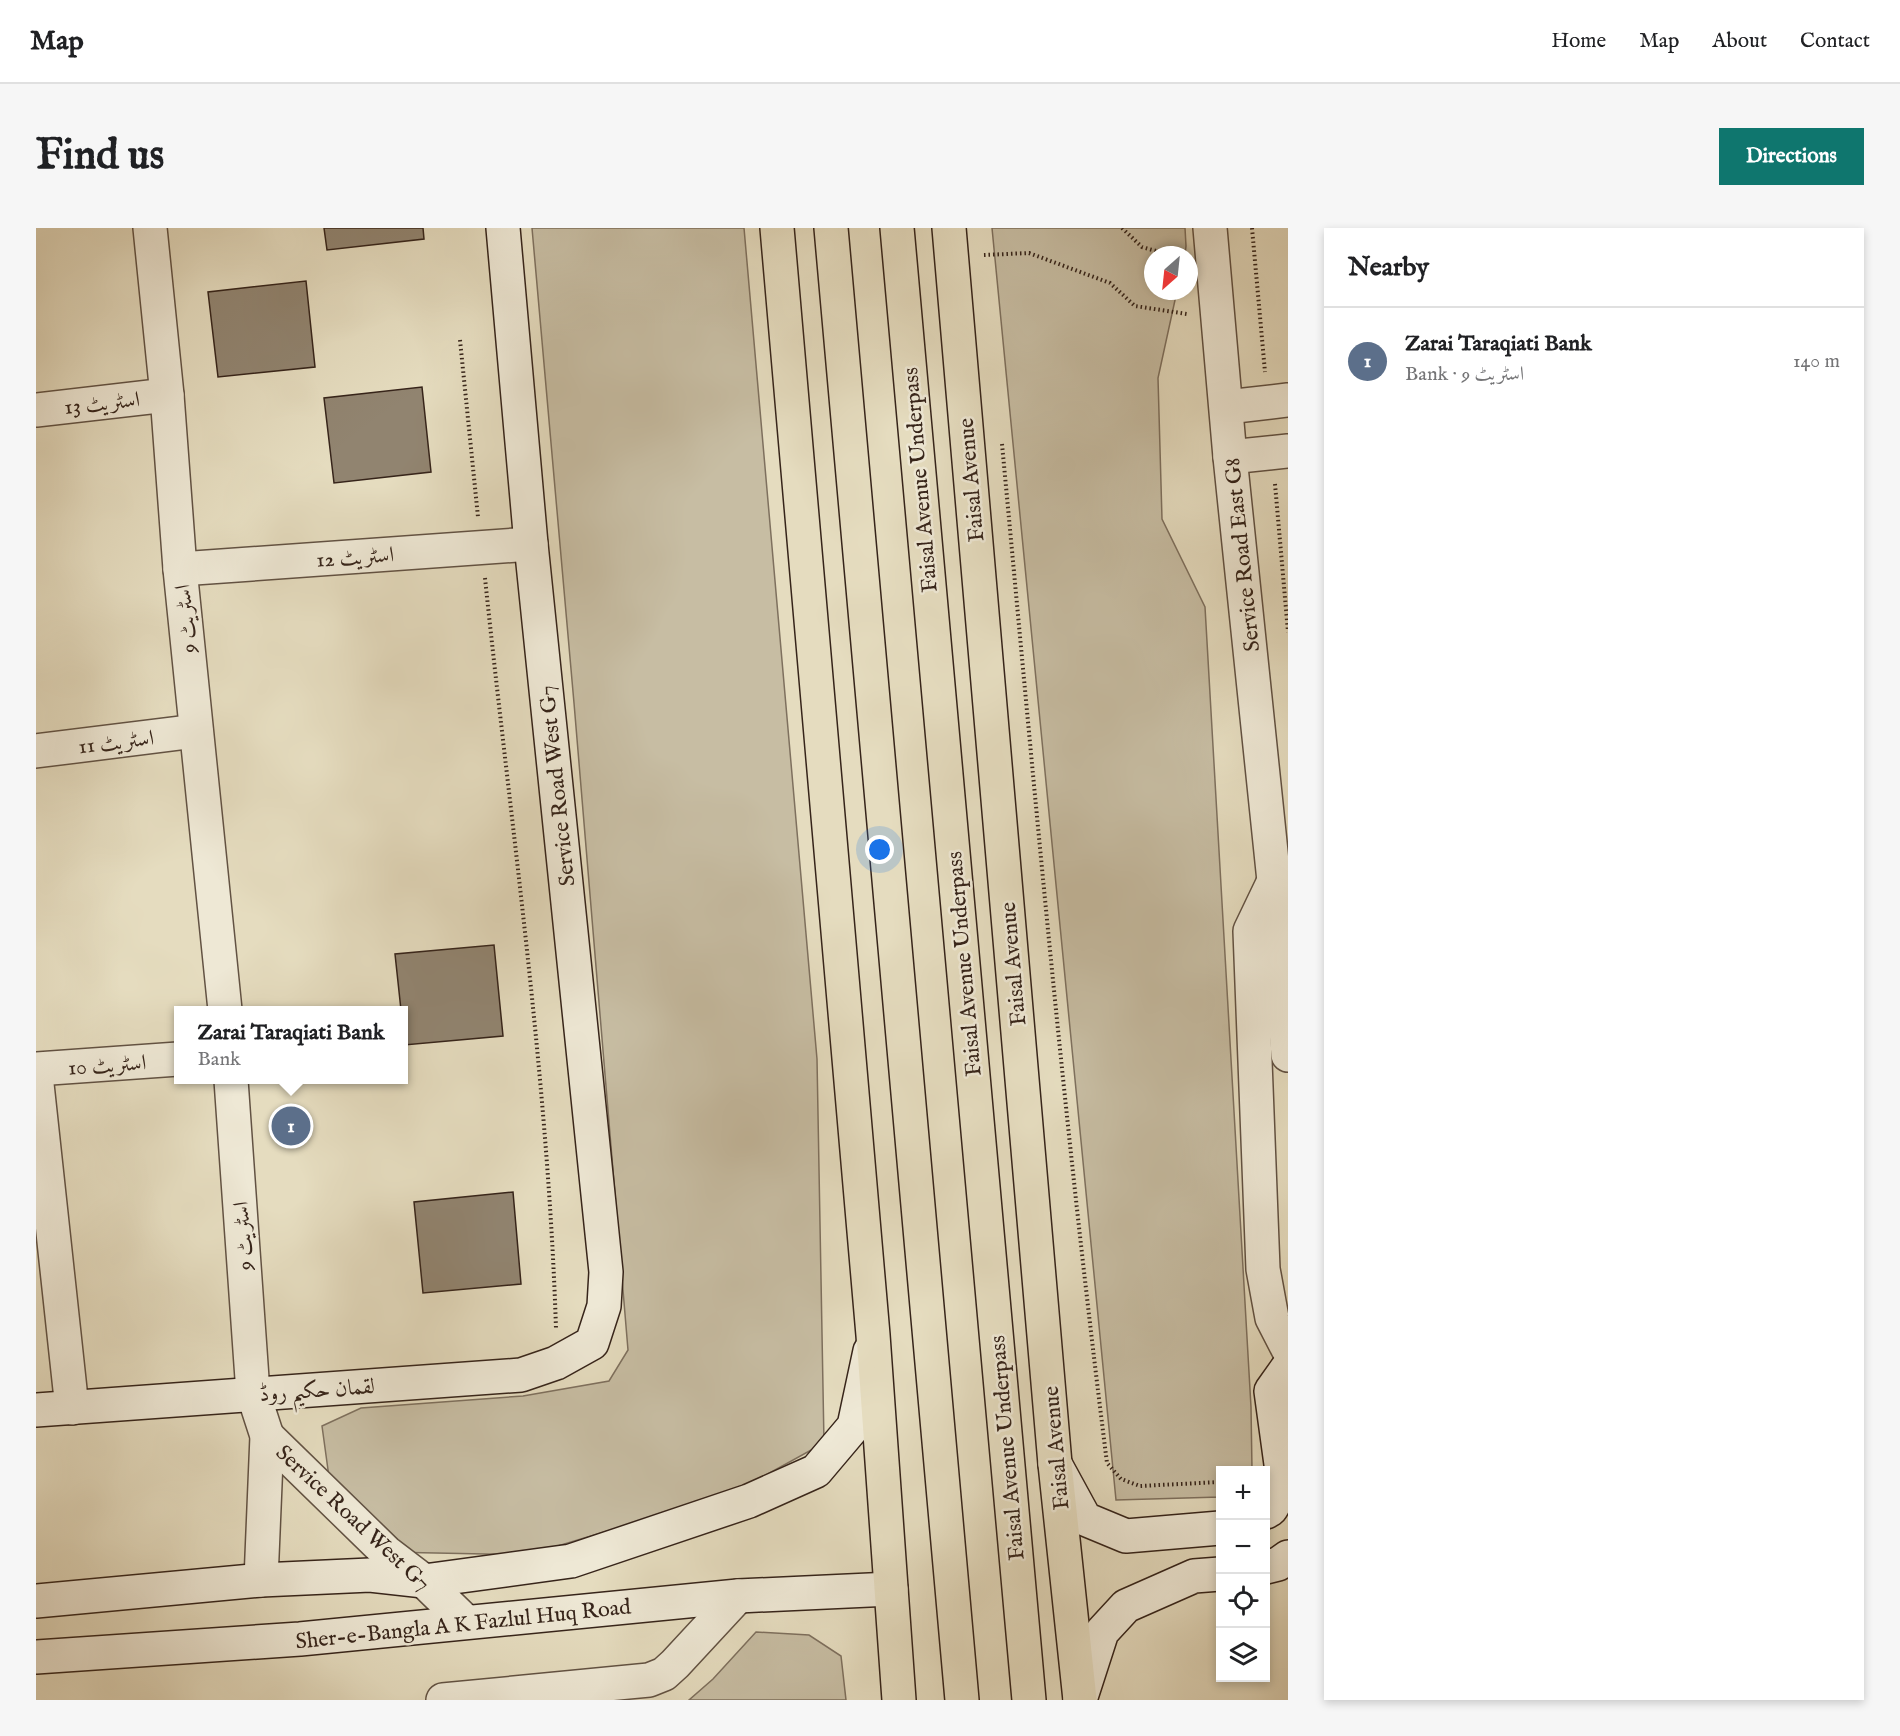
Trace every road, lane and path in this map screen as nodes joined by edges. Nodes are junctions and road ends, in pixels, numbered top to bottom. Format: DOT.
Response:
graph roads {
  1 [pos="150,228"];
  2 [pos="503,228"];
  3 [pos="777,228"];
  4 [pos="831,228"];
  5 [pos="897,228"];
  6 [pos="949,228"];
  7 [pos="1122,228"];
  8 [pos="1210,228"];
  9 [pos="983,246"];
  10 [pos="1144,248"];
  11 [pos="1191,315"];
  12 [pos="460,340"];
  13 [pos="167,395"];
  14 [pos="1288,400"];
  15 [pos="1227,407"];
  16 [pos="36,410"];
  17 [pos="1001,433"];
  18 [pos="1288,451"];
  19 [pos="1230,456"];
  20 [pos="531,544"];
  21 [pos="482,547"];
  22 [pos="180,569"];
  23 [pos="196,731"];
  24 [pos="36,751"];
  25 [pos="1274,881"];
  26 [pos="224,1006"];
  27 [pos="1288,1055"];
  28 [pos="174,1059"];
  29 [pos="36,1069"];
  30 [pos="36,1075"];
  31 [pos="231,1084"];
  32 [pos="556,1334"];
  33 [pos="873,1335"];
  34 [pos="592,1343"];
  35 [pos="1288,1349"];
  36 [pos="1288,1367"];
  37 [pos="253,1393"];
  38 [pos="72,1408"];
  39 [pos="36,1410"];
  40 [pos="267,1436"];
  41 [pos="1055,1464"];
  42 [pos="1216,1482"];
  43 [pos="1270,1510"];
  44 [pos="1216,1528"];
  45 [pos="1183,1531"];
  46 [pos="1288,1557"];
  47 [pos="1270,1566"];
  48 [pos="1208,1575"];
  49 [pos="261,1580"];
  50 [pos="424,1581"];
  51 [pos="891,1589"];
  52 [pos="738,1596"];
  53 [pos="36,1601"];
  54 [pos="466,1622"];
  55 [pos="36,1657"];
  56 [pos="443,1700"];
  57 [pos="900,1700"];
  58 [pos="962,1700"];
  59 [pos="1029,1700"];
  60 [pos="1080,1700"];
  1 -- 13 [label="street, اسٹریٹ 9"];
  2 -- 20 [label="street, Service Road West G7"];
  3 -- 33 [label="main road"];
  4 -- 58 [label="main road"];
  5 -- 59 [label="main road, Faisal Avenue Underpass"];
  6 -- 41 [label="main road, Faisal Avenue"];
  7 -- 10 [label="path"];
  8 -- 15 [label="street, Service Road East G8"];
  9 -- 11 [label="path"];
  12 -- 21 [label="path"];
  13 -- 16 [label="street, اسٹریٹ 13"];
  13 -- 22 [label="street, اسٹریٹ 9"];
  14 -- 15 [label="street"];
  15 -- 19 [label="street, Service Road East G8"];
  17 -- 42 [label="path"];
  18 -- 19 [label="street"];
  19 -- 25 [label="street, Service Road East G8"];
  20 -- 21 [label="street, اسٹریٹ 12"];
  20 -- 34 [label="street, Service Road West G7"];
  21 -- 22 [label="street, اسٹریٹ 12"];
  21 -- 32 [label="path"];
  22 -- 23 [label="street, اسٹریٹ 9"];
  23 -- 24 [label="street, اسٹریٹ 11"];
  23 -- 26 [label="street, اسٹریٹ 9"];
  25 -- 27 [label="street, Service Road East G8"];
  25 -- 35 [label="street"];
  28 -- 29 [label="street, اسٹریٹ 10"];
  30 -- 38 [label="street"];
  31 -- 37 [label="street, اسٹریٹ 9"];
  33 -- 50 [label="street, Sher-e-Bangla A K Fazlul Huq Road"];
  33 -- 51 [label="main road"];
  34 -- 37 [label="street, لقمان حکیم روڈ"];
  36 -- 43 [label="street"];
  37 -- 38 [label="street, لقمان حکیم روڈ"];
  37 -- 40 [label="street, Service Road West G7"];
  38 -- 39 [label="street, لقمان حکیم روڈ"];
  40 -- 49 [label="street, Service Road West G7"];
  40 -- 50 [label="street, Service Road West G7"];
  41 -- 45 [label="street"];
  41 -- 60 [label="main road, Faisal Avenue"];
  44 -- 45 [label="street"];
  45 -- 48 [label="street"];
  46 -- 47 [label="street"];
  48 -- 60 [label="street"];
  49 -- 50 [label="street, Sher-e-Bangla A K Fazlul Huq Road"];
  49 -- 53 [label="street, Sher-e-Bangla A K Fazlul Huq Road"];
  50 -- 54 [label="street, Service Road West G7"];
  51 -- 52 [label="street, Sher-e-Bangla A K Fazlul Huq Road"];
  51 -- 57 [label="main road"];
  52 -- 54 [label="street, Sher-e-Bangla A K Fazlul Huq Road"];
  52 -- 56 [label="street"];
  54 -- 55 [label="street, Sher-e-Bangla A K Fazlul Huq Road"];
}
